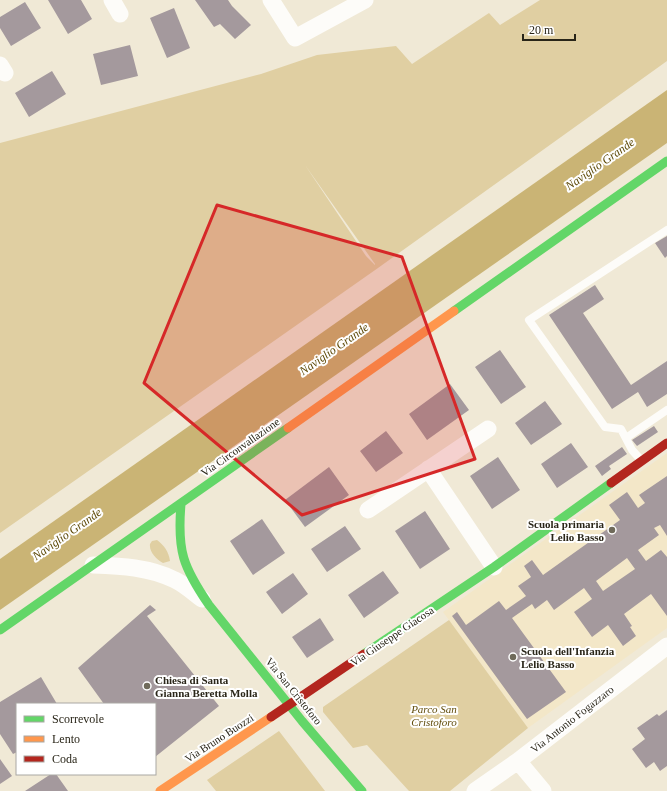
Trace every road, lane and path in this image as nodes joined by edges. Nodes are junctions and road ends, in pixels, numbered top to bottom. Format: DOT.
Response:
graph roads {
  1 [pos="271,0"];
  2 [pos="365,0"];
  3 [pos="667,162"];
  4 [pos="667,230"];
  5 [pos="667,410"];
  6 [pos="488,429"];
  7 [pos="626,438"];
  8 [pos="667,443"];
  9 [pos="642,461"];
  10 [pos="428,469"];
  11 [pos="181,504"];
  12 [pos="368,510"];
  13 [pos="93,565"];
  14 [pos="494,567"];
  15 [pos="209,605"];
  16 [pos="0,630"];
  17 [pos="667,646"];
  18 [pos="290,705"];
  19 [pos="518,761"];
  20 [pos="160,791"];
  21 [pos="362,791"];
  22 [pos="475,791"];
  23 [pos="543,791"];
  1 -- 2 [label="street"];
  3 -- 11 [label="street, Via Circonvallazione"];
  4 -- 7 [label="lane"];
  5 -- 7 [label="lane"];
  6 -- 10 [label="street"];
  7 -- 9 [label="lane"];
  8 -- 9 [label="street, Via Giuseppe Giacosa"];
  9 -- 14 [label="street, Via Giuseppe Giacosa"];
  10 -- 12 [label="street"];
  10 -- 14 [label="street"];
  11 -- 13 [label="street, Via Circonvallazione"];
  11 -- 15 [label="street, Via San Cristoforo"];
  13 -- 15 [label="street"];
  13 -- 16 [label="street, Via Circonvallazione"];
  14 -- 18 [label="street, Via Giuseppe Giacosa"];
  15 -- 18 [label="street, Via San Cristoforo"];
  17 -- 19 [label="street, Via Antonio Fogazzaro"];
  18 -- 20 [label="street, Via Bruno Buozzi"];
  18 -- 21 [label="street, Via San Cristoforo"];
  19 -- 22 [label="street, Via Antonio Fogazzaro"];
  19 -- 23 [label="street"];
}
